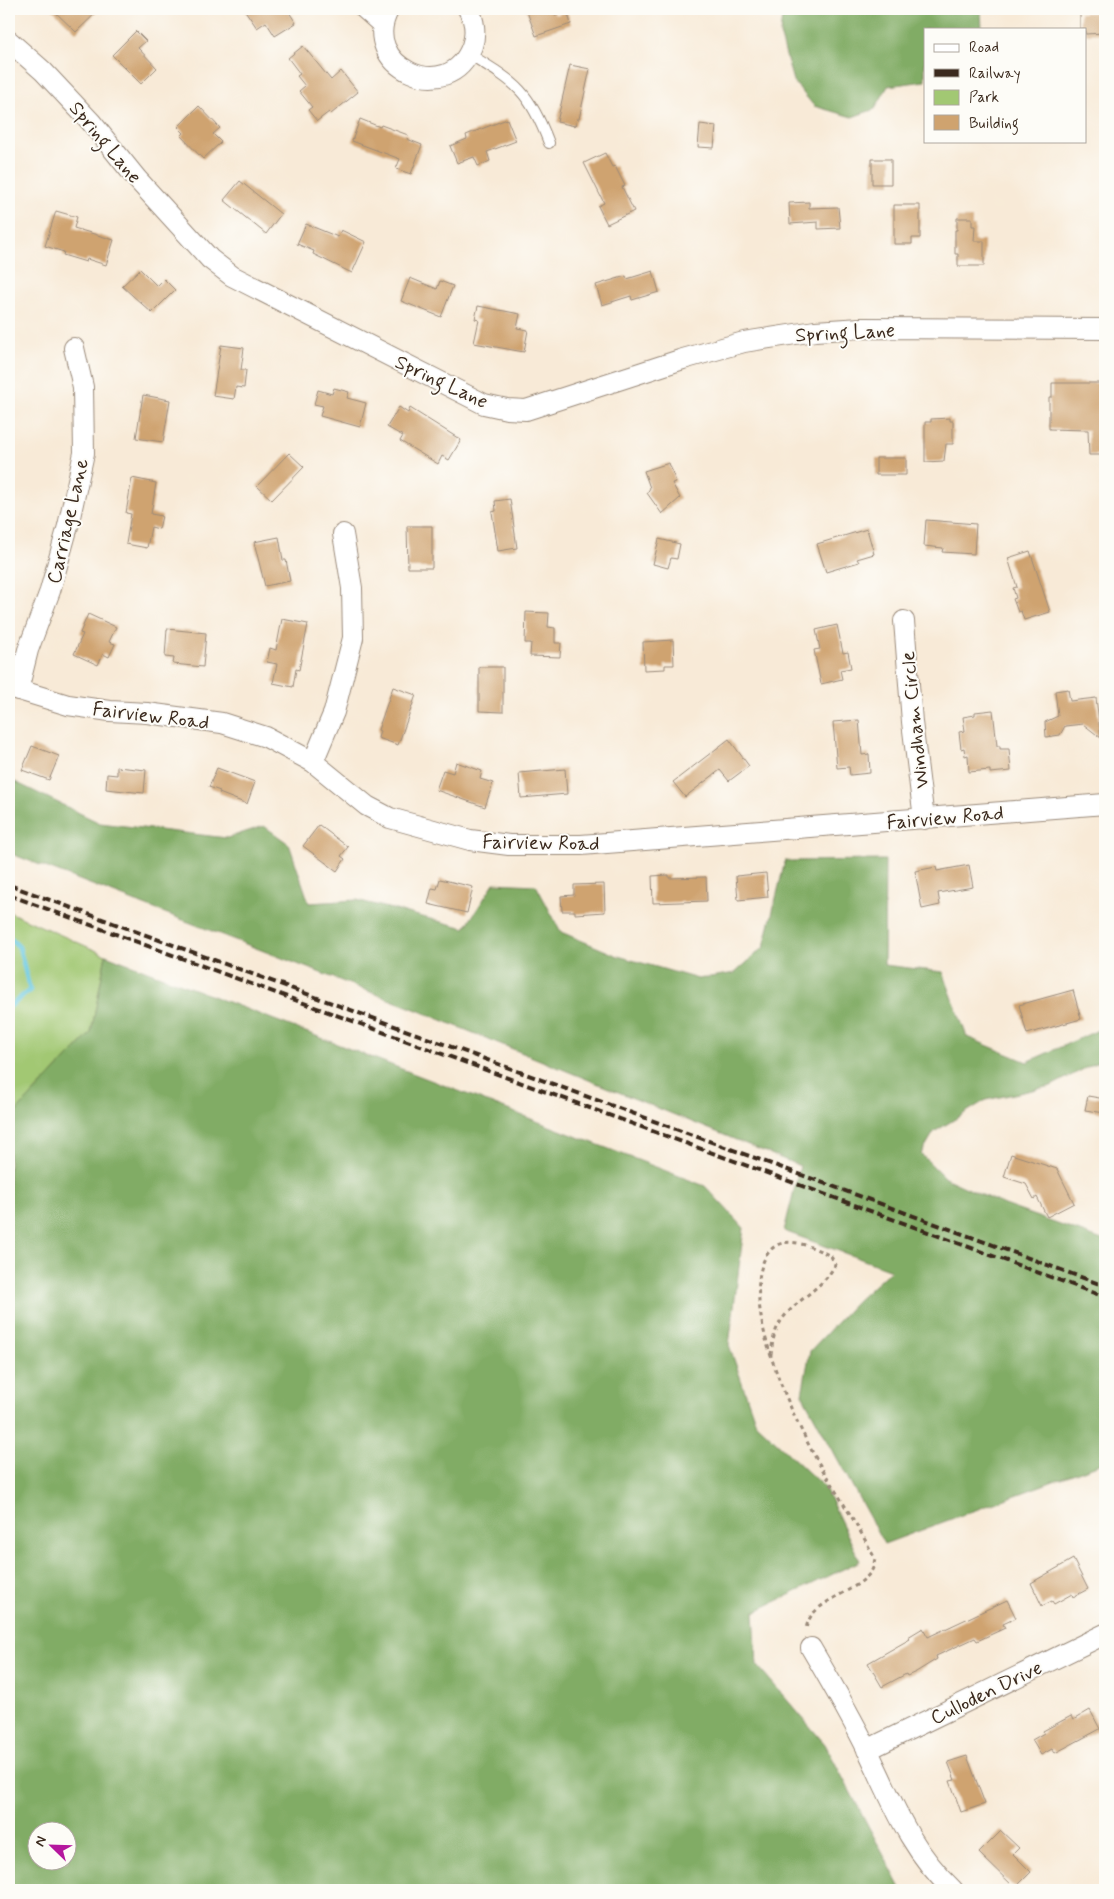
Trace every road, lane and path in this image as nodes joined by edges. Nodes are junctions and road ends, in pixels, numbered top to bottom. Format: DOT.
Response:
graph roads {
  1 [pos="365,9"];
  2 [pos="468,9"];
  3 [pos="386,17"];
  4 [pos="9,41"];
  5 [pos="469,54"];
  6 [pos="549,143"];
  7 [pos="1105,329"];
  8 [pos="74,348"];
  9 [pos="343,534"];
  10 [pos="904,621"];
  11 [pos="13,689"];
  12 [pos="313,762"];
  13 [pos="1105,804"];
  14 [pos="924,819"];
  15 [pos="771,1355"];
  16 [pos="1105,1634"];
  17 [pos="811,1648"];
  18 [pos="867,1750"];
  19 [pos="953,1890"];
  1 -- 3 [label="street"];
  2 -- 5 [label="street"];
  3 -- 5 [label="street"];
  4 -- 7 [label="street, Spring Lane"];
  5 -- 6 [label="lane"];
  8 -- 11 [label="street, Carriage Lane"];
  9 -- 12 [label="street"];
  10 -- 14 [label="street, Windham Circle"];
  11 -- 12 [label="street, Fairview Road"];
  12 -- 14 [label="street, Fairview Road"];
  13 -- 14 [label="street, Fairview Road"];
  15 -- 15 [label="path"];
  15 -- 17 [label="path"];
  16 -- 18 [label="street, Culloden Drive"];
  17 -- 18 [label="street"];
  18 -- 19 [label="street"];
}
